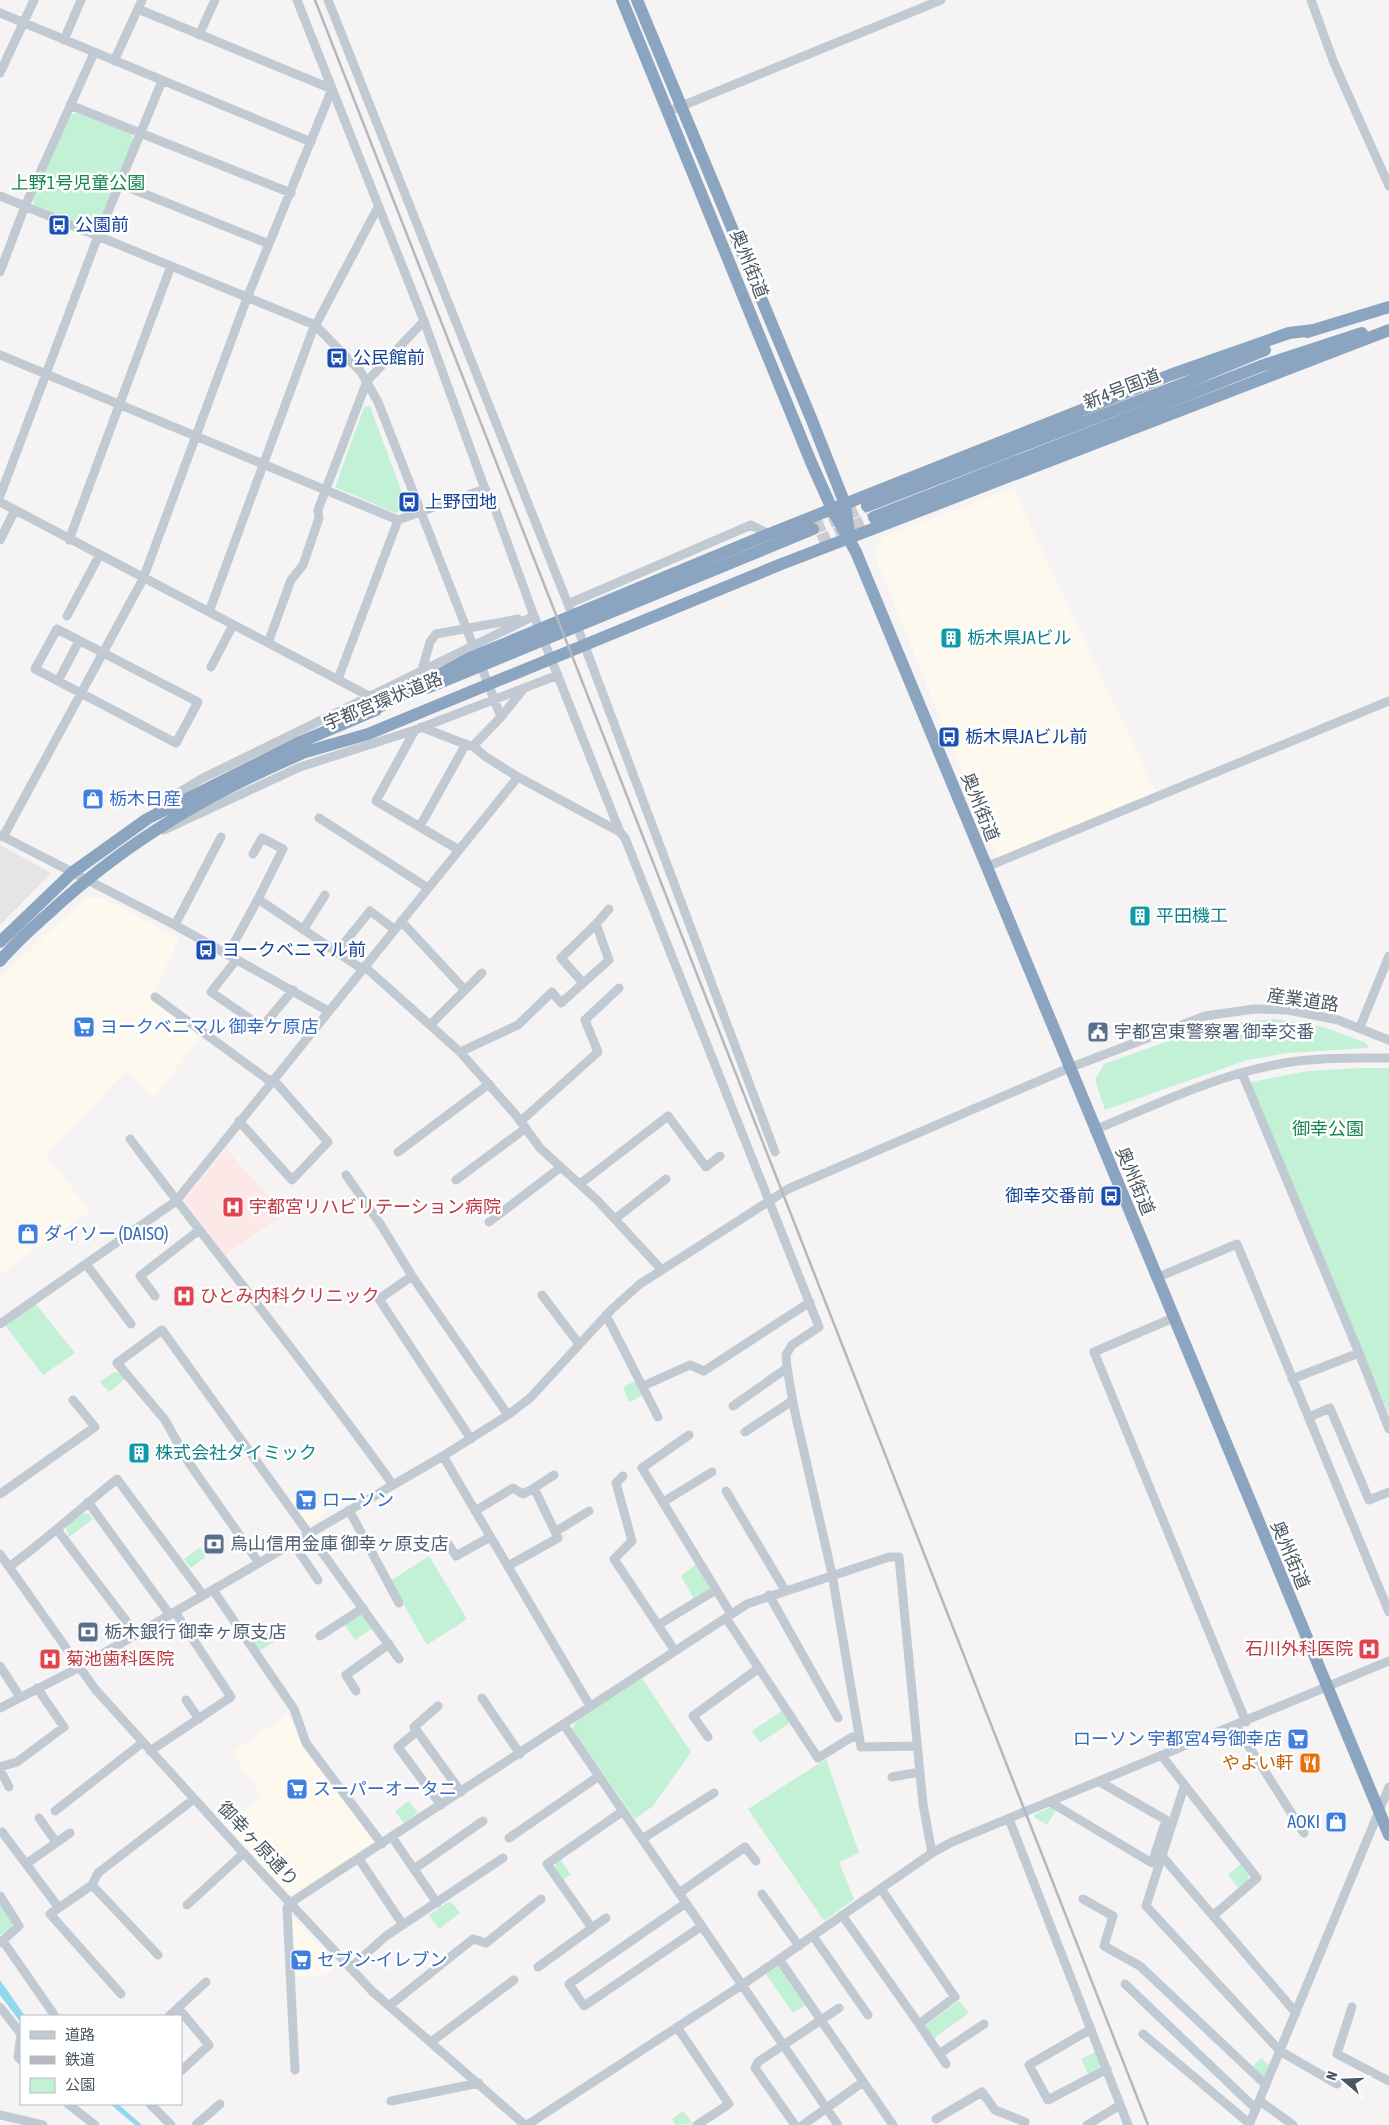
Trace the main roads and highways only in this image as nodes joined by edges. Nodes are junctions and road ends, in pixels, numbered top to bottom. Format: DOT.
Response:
graph roads {
  1 [pos="622,0"];
  2 [pos="637,0"];
  3 [pos="1389,307"];
  4 [pos="1389,328"];
  5 [pos="1314,330"];
  6 [pos="845,504"];
  7 [pos="832,509"];
  8 [pos="813,529"];
  9 [pos="850,539"];
  10 [pos="819,541"];
  11 [pos="370,712"];
  12 [pos="302,753"];
  13 [pos="0,942"];
  14 [pos="0,961"];
  15 [pos="1389,1835"];
  1 -- 7 [label="highway, 奥州街道"];
  2 -- 6 [label="highway, 奥州街道"];
  3 -- 5 [label="highway, 新4号国道"];
  4 -- 5 [label="highway, 新4号国道"];
  4 -- 9 [label="highway"];
  5 -- 6 [label="highway"];
  6 -- 7 [label="highway"];
  6 -- 9 [label="highway, 奥州街道"];
  7 -- 9 [label="highway, 奥州街道"];
  7 -- 11 [label="highway"];
  8 -- 11 [label="highway, 宇都宮環状道路"];
  9 -- 12 [label="highway"];
  9 -- 15 [label="highway, 奥州街道"];
  10 -- 12 [label="highway, 宇都宮環状道路"];
  11 -- 13 [label="highway, 宇都宮環状道路"];
  12 -- 14 [label="highway, 宇都宮環状道路"];
}
